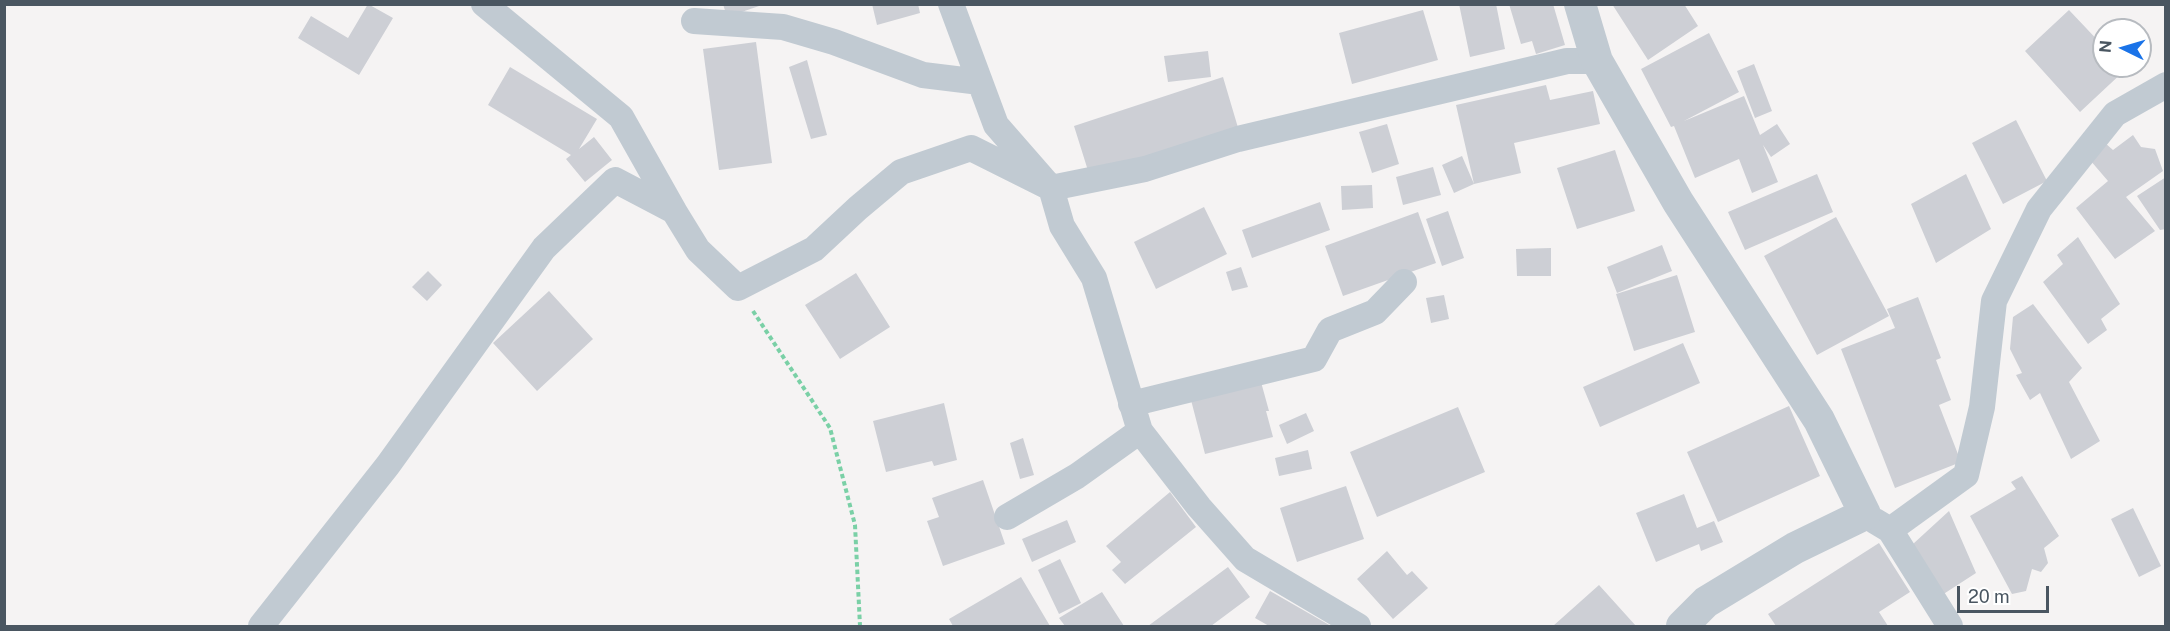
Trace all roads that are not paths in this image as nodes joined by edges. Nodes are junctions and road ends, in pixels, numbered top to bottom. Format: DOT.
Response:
graph roads {
  1 [pos="484,4"];
  2 [pos="951,4"];
  3 [pos="1580,4"];
  4 [pos="694,21"];
  5 [pos="1597,61"];
  6 [pos="980,82"];
  7 [pos="2166,85"];
  8 [pos="996,125"];
  9 [pos="971,148"];
  10 [pos="1051,188"];
  11 [pos="674,210"];
  12 [pos="1404,282"];
  13 [pos="1131,404"];
  14 [pos="1140,431"];
  15 [pos="1007,517"];
  16 [pos="1877,522"];
  17 [pos="261,627"];
  18 [pos="1358,627"];
  19 [pos="1682,627"];
  20 [pos="1950,627"];
  1 -- 11 [label="street"];
  2 -- 6 [label="street"];
  3 -- 5 [label="street"];
  4 -- 6 [label="street"];
  5 -- 10 [label="street"];
  5 -- 16 [label="street"];
  6 -- 8 [label="street"];
  7 -- 16 [label="street"];
  8 -- 9 [label="street"];
  8 -- 10 [label="street"];
  9 -- 10 [label="street"];
  9 -- 11 [label="street"];
  10 -- 13 [label="street"];
  11 -- 17 [label="street"];
  12 -- 13 [label="street"];
  13 -- 14 [label="street"];
  14 -- 15 [label="street"];
  14 -- 18 [label="street"];
  16 -- 19 [label="street"];
  16 -- 20 [label="street"];
}
